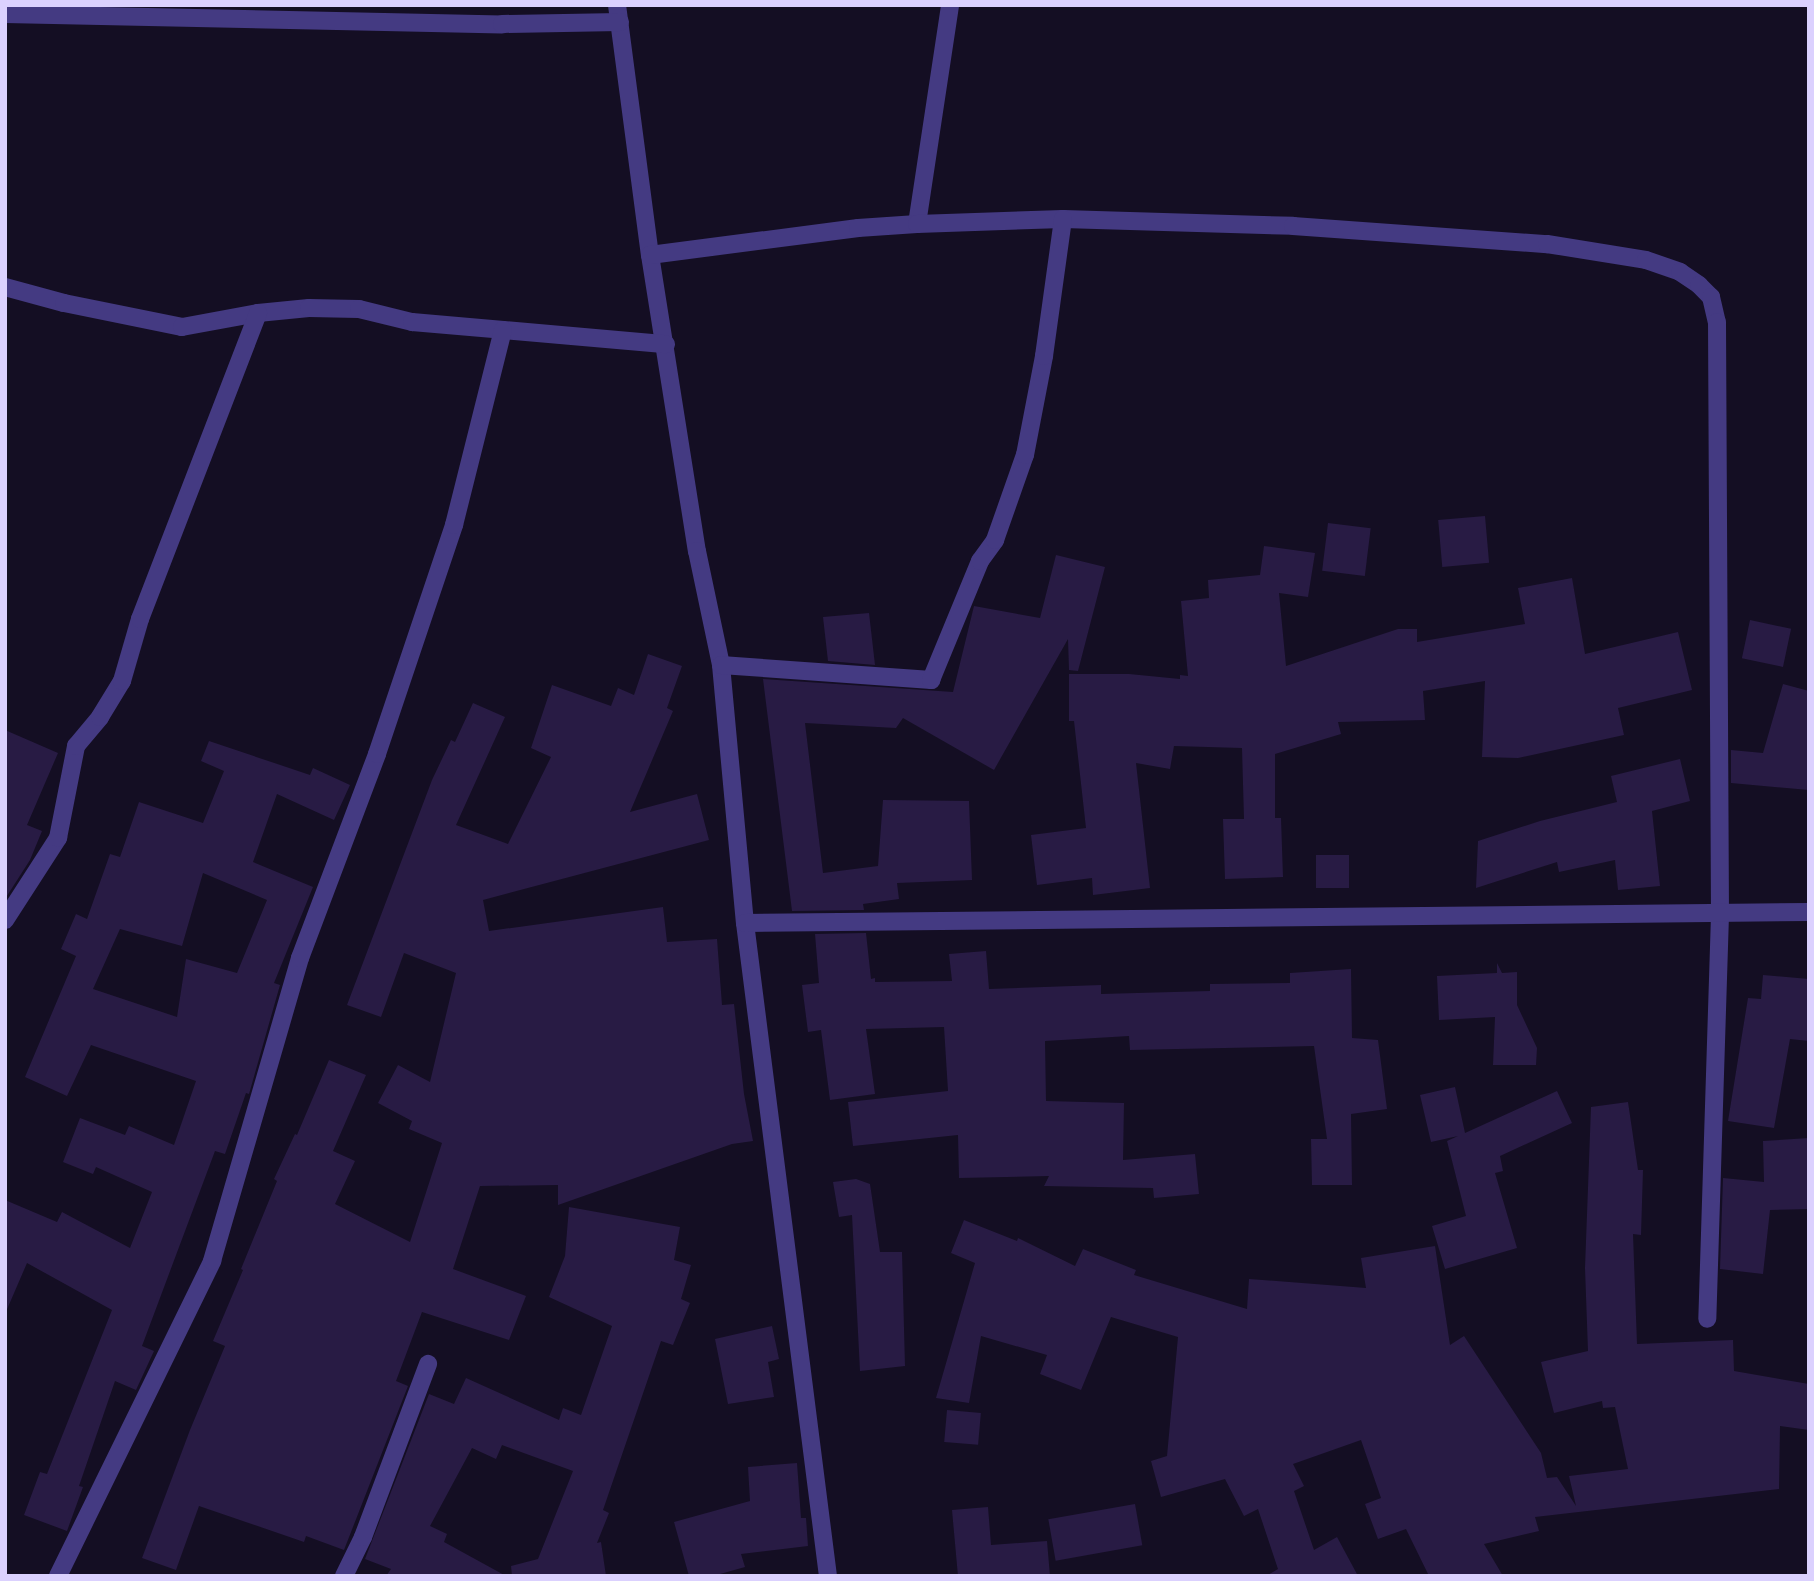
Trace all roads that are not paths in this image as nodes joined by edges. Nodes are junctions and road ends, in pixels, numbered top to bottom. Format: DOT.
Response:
graph roads {
  1 [pos="950,5"];
  2 [pos="5,14"];
  3 [pos="619,14"];
  4 [pos="1063,219"];
  5 [pos="918,224"];
  6 [pos="650,255"];
  7 [pos="5,287"];
  8 [pos="258,313"];
  9 [pos="503,330"];
  10 [pos="666,344"];
  11 [pos="720,665"];
  12 [pos="1809,912"];
  13 [pos="1720,915"];
  14 [pos="5,920"];
  15 [pos="745,923"];
  16 [pos="1707,1319"];
  17 [pos="428,1364"];
  18 [pos="58,1576"];
  19 [pos="344,1576"];
  20 [pos="828,1576"];
  1 -- 5 [label="street"];
  2 -- 3 [label="street"];
  3 -- 6 [label="street"];
  4 -- 5 [label="street"];
  4 -- 11 [label="street"];
  4 -- 13 [label="street"];
  5 -- 6 [label="street"];
  6 -- 10 [label="street"];
  7 -- 8 [label="street"];
  8 -- 9 [label="street"];
  8 -- 14 [label="street"];
  9 -- 10 [label="street"];
  9 -- 18 [label="street"];
  10 -- 11 [label="street"];
  11 -- 15 [label="street"];
  12 -- 13 [label="street"];
  13 -- 15 [label="street"];
  13 -- 16 [label="street"];
  15 -- 20 [label="street"];
  17 -- 19 [label="street"];
}
